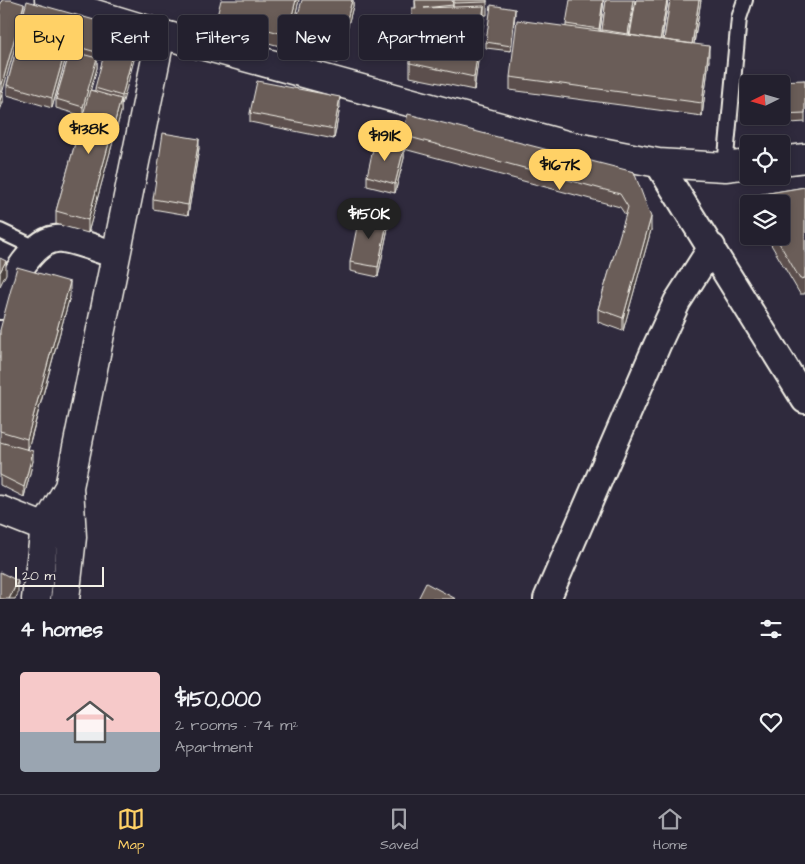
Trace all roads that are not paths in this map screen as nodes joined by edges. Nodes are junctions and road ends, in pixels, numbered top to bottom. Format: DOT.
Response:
graph roads {
  1 [pos="745,0"];
  2 [pos="58,2"];
  3 [pos="100,15"];
  4 [pos="168,36"];
  5 [pos="156,60"];
  6 [pos="805,158"];
  7 [pos="790,159"];
  8 [pos="658,163"];
  9 [pos="737,166"];
  10 [pos="0,231"];
  11 [pos="712,247"];
  12 [pos="36,248"];
  13 [pos="116,255"];
  14 [pos="0,306"];
  15 [pos="805,400"];
  16 [pos="69,487"];
  17 [pos="0,510"];
  18 [pos="45,528"];
  19 [pos="72,537"];
  20 [pos="36,599"];
  21 [pos="65,599"];
  22 [pos="547,599"];
  1 -- 9 [label="lane"];
  2 -- 3 [label="main road"];
  4 -- 8 [label="main road"];
  5 -- 13 [label="main road"];
  6 -- 7 [label="main road"];
  8 -- 9 [label="main road"];
  8 -- 11 [label="street"];
  10 -- 12 [label="lane"];
  11 -- 15 [label="street"];
  11 -- 22 [label="street"];
  12 -- 13 [label="street"];
  12 -- 14 [label="street"];
  13 -- 16 [label="main road"];
  16 -- 18 [label="main road"];
  16 -- 19 [label="main road"];
  17 -- 18 [label="main road"];
  18 -- 19 [label="main road"];
  18 -- 20 [label="main road"];
  19 -- 21 [label="main road"];
}
